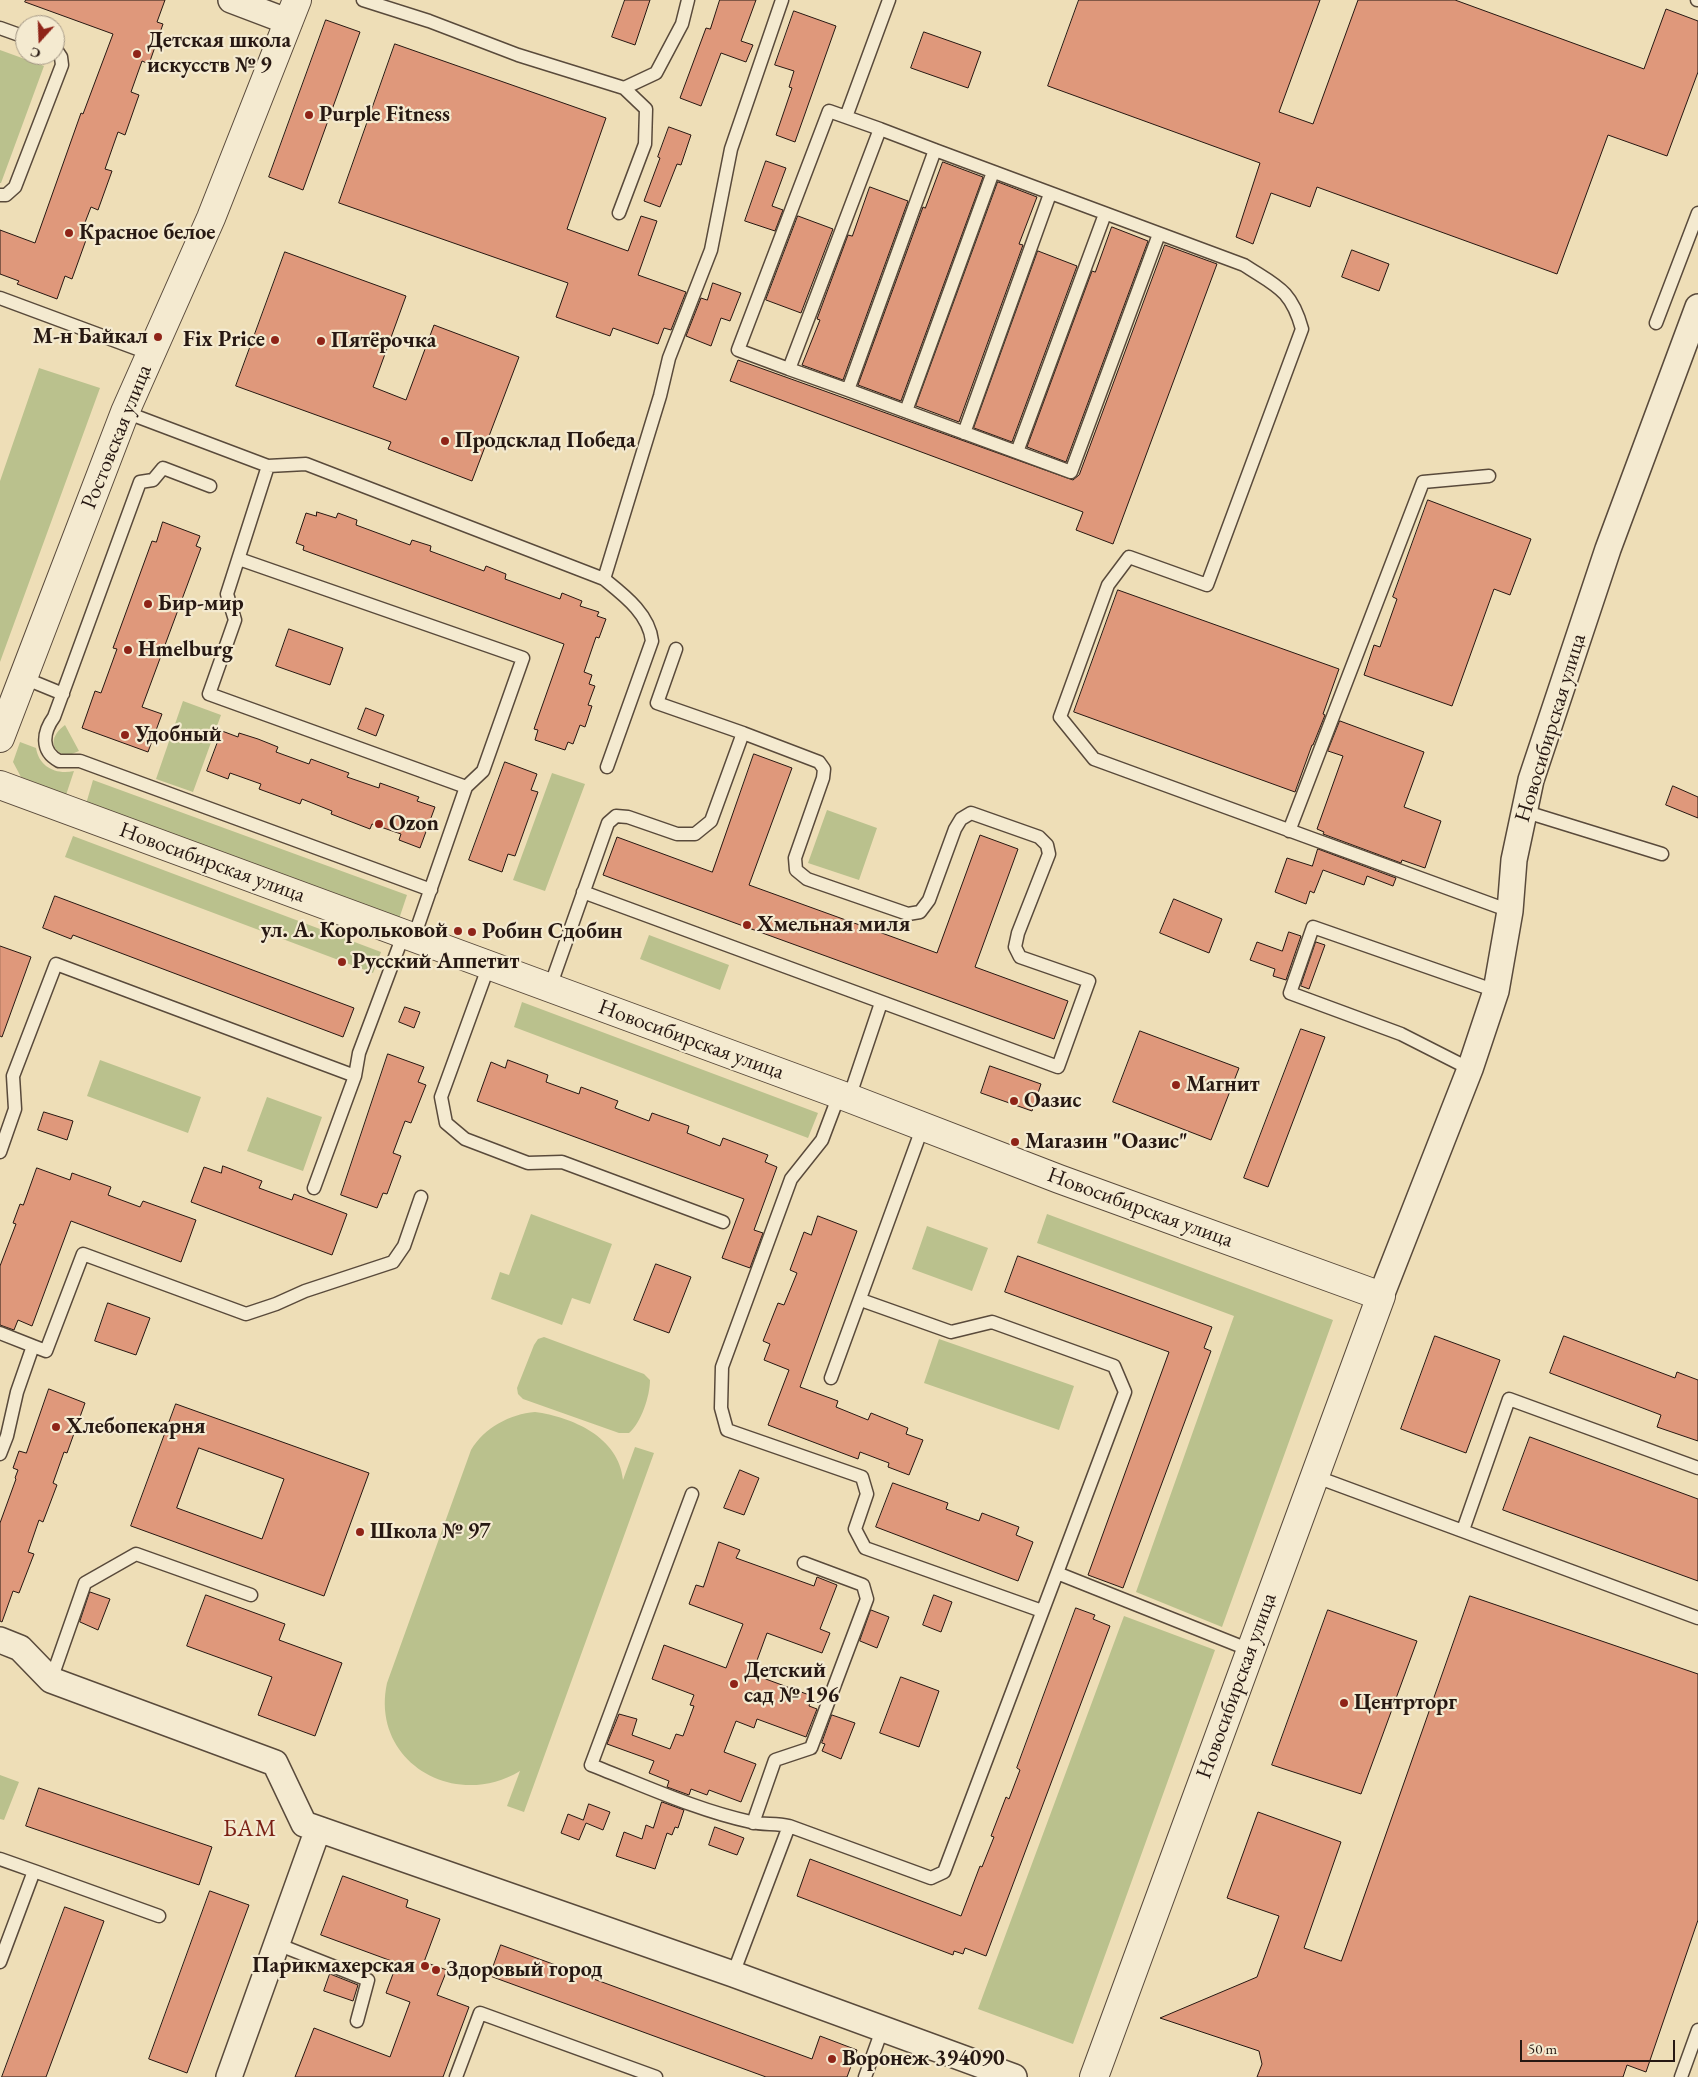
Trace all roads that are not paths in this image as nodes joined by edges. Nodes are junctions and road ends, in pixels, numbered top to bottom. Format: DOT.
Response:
graph roads {
  1 [pos="230,0"];
  2 [pos="363,0"];
  3 [pos="688,0"];
  4 [pos="782,0"];
  5 [pos="889,0"];
  6 [pos="378,2"];
  7 [pos="293,11"];
  8 [pos="0,28"];
  9 [pos="15,33"];
  10 [pos="62,65"];
  11 [pos="624,88"];
  12 [pos="846,117"];
  13 [pos="880,130"];
  14 [pos="936,150"];
  15 [pos="992,172"];
  16 [pos="1050,194"];
  17 [pos="0,195"];
  18 [pos="619,213"];
  19 [pos="1698,213"];
  20 [pos="1104,214"];
  21 [pos="1159,234"];
  22 [pos="0,298"];
  23 [pos="1698,307"];
  24 [pos="1656,323"];
  25 [pos="151,354"];
  26 [pos="789,369"];
  27 [pos="848,390"];
  28 [pos="906,411"];
  29 [pos="125,412"];
  30 [pos="964,433"];
  31 [pos="1017,452"];
  32 [pos="268,466"];
  33 [pos="1489,476"];
  34 [pos="210,486"];
  35 [pos="239,558"];
  36 [pos="604,579"];
  37 [pos="676,648"];
  38 [pos="24,678"];
  39 [pos="63,694"];
  40 [pos="743,733"];
  41 [pos="0,738"];
  42 [pos="607,767"];
  43 [pos="0,785"];
  44 [pos="466,787"];
  45 [pos="1524,811"];
  46 [pos="1289,832"];
  47 [pos="1662,854"];
  48 [pos="431,890"];
  49 [pos="583,892"];
  50 [pos="1510,911"];
  51 [pos="409,935"];
  52 [pos="489,965"];
  53 [pos="550,987"];
  54 [pos="1496,991"];
  55 [pos="882,1003"];
  56 [pos="1470,1069"];
  57 [pos="355,1076"];
  58 [pos="844,1097"];
  59 [pos="923,1126"];
  60 [pos="0,1152"];
  61 [pos="314,1188"];
  62 [pos="421,1198"];
  63 [pos="723,1222"];
  64 [pos="1380,1296"];
  65 [pos="861,1300"];
  66 [pos="0,1333"];
  67 [pos="33,1346"];
  68 [pos="831,1378"];
  69 [pos="0,1454"];
  70 [pos="1698,1468"];
  71 [pos="1314,1476"];
  72 [pos="692,1494"];
  73 [pos="1463,1530"];
  74 [pos="804,1563"];
  75 [pos="1057,1573"];
  76 [pos="251,1596"];
  77 [pos="1042,1611"];
  78 [pos="1698,1618"];
  79 [pos="0,1640"];
  80 [pos="1250,1650"];
  81 [pos="51,1680"];
  82 [pos="753,1823"];
  83 [pos="789,1826"];
  84 [pos="318,1829"];
  85 [pos="0,1859"];
  86 [pos="34,1871"];
  87 [pos="159,1916"];
  88 [pos="277,1944"];
  89 [pos="0,1962"];
  90 [pos="733,1974"];
  91 [pos="357,2021"];
  92 [pos="882,2030"];
  93 [pos="1698,2030"];
  94 [pos="229,2077"];
  95 [pos="456,2077"];
  96 [pos="656,2077"];
  97 [pos="865,2077"];
  98 [pos="1014,2077"];
  99 [pos="1094,2077"];
  100 [pos="1682,2077"];
  1 -- 7 [label="street"];
  2 -- 6 [label="lane"];
  3 -- 11 [label="lane"];
  4 -- 36 [label="lane"];
  5 -- 12 [label="lane"];
  6 -- 11 [label="lane"];
  7 -- 25 [label="street, Ростовская улица"];
  8 -- 9 [label="lane"];
  10 -- 17 [label="lane"];
  11 -- 18 [label="lane"];
  12 -- 13 [label="lane"];
  12 -- 26 [label="lane"];
  13 -- 14 [label="lane"];
  13 -- 26 [label="lane"];
  14 -- 15 [label="lane"];
  14 -- 27 [label="lane"];
  15 -- 16 [label="lane"];
  15 -- 28 [label="lane"];
  16 -- 20 [label="lane"];
  16 -- 30 [label="lane"];
  19 -- 24 [label="lane"];
  20 -- 21 [label="lane"];
  20 -- 31 [label="lane"];
  21 -- 31 [label="lane"];
  21 -- 46 [label="lane"];
  22 -- 25 [label="lane"];
  23 -- 45 [label="street, Новосибирская улица"];
  25 -- 29 [label="street, Ростовская улица"];
  26 -- 27 [label="lane"];
  27 -- 28 [label="lane"];
  28 -- 30 [label="lane"];
  29 -- 32 [label="lane"];
  29 -- 38 [label="street, Ростовская улица"];
  30 -- 31 [label="lane"];
  32 -- 35 [label="lane"];
  32 -- 36 [label="lane"];
  33 -- 46 [label="lane"];
  34 -- 39 [label="lane"];
  35 -- 44 [label="lane"];
  35 -- 44 [label="lane"];
  36 -- 42 [label="lane"];
  37 -- 40 [label="lane"];
  38 -- 39 [label="lane"];
  38 -- 41 [label="street, Ростовская улица"];
  39 -- 48 [label="lane"];
  40 -- 49 [label="lane"];
  40 -- 55 [label="lane"];
  43 -- 51 [label="street, Новосибирская улица"];
  44 -- 48 [label="lane"];
  45 -- 47 [label="lane"];
  45 -- 50 [label="street, Новосибирская улица"];
  46 -- 50 [label="lane"];
  48 -- 51 [label="lane"];
  49 -- 53 [label="lane"];
  49 -- 55 [label="lane"];
  50 -- 54 [label="street, Новосибирская улица"];
  51 -- 52 [label="street, Новосибирская улица"];
  51 -- 57 [label="lane"];
  52 -- 53 [label="street, Новосибирская улица"];
  52 -- 63 [label="lane"];
  53 -- 58 [label="street, Новосибирская улица"];
  54 -- 56 [label="street, Новосибирская улица"];
  54 -- 56 [label="lane"];
  55 -- 58 [label="lane"];
  56 -- 64 [label="street, Новосибирская улица"];
  57 -- 60 [label="lane"];
  57 -- 61 [label="lane"];
  58 -- 59 [label="street, Новосибирская улица"];
  58 -- 77 [label="lane"];
  59 -- 64 [label="street, Новосибирская улица"];
  59 -- 65 [label="lane"];
  62 -- 67 [label="lane"];
  64 -- 71 [label="street, Новосибирская улица"];
  65 -- 68 [label="lane"];
  65 -- 75 [label="lane"];
  66 -- 67 [label="lane"];
  67 -- 69 [label="lane"];
  70 -- 73 [label="lane"];
  71 -- 73 [label="lane"];
  71 -- 80 [label="street, Новосибирская улица"];
  72 -- 82 [label="lane"];
  73 -- 78 [label="lane"];
  74 -- 82 [label="lane"];
  75 -- 77 [label="lane"];
  75 -- 80 [label="lane"];
  76 -- 81 [label="lane"];
  77 -- 83 [label="lane"];
  79 -- 81 [label="street"];
  80 -- 99 [label="street, Новосибирская улица"];
  81 -- 84 [label="street"];
  82 -- 83 [label="lane"];
  83 -- 90 [label="lane"];
  84 -- 88 [label="street"];
  84 -- 90 [label="street"];
  85 -- 86 [label="lane"];
  86 -- 87 [label="lane"];
  86 -- 89 [label="lane"];
  88 -- 91 [label="lane"];
  88 -- 94 [label="street"];
  90 -- 92 [label="street"];
  92 -- 97 [label="lane"];
  92 -- 98 [label="street"];
  93 -- 100 [label="lane"];
  95 -- 96 [label="lane"];
}
